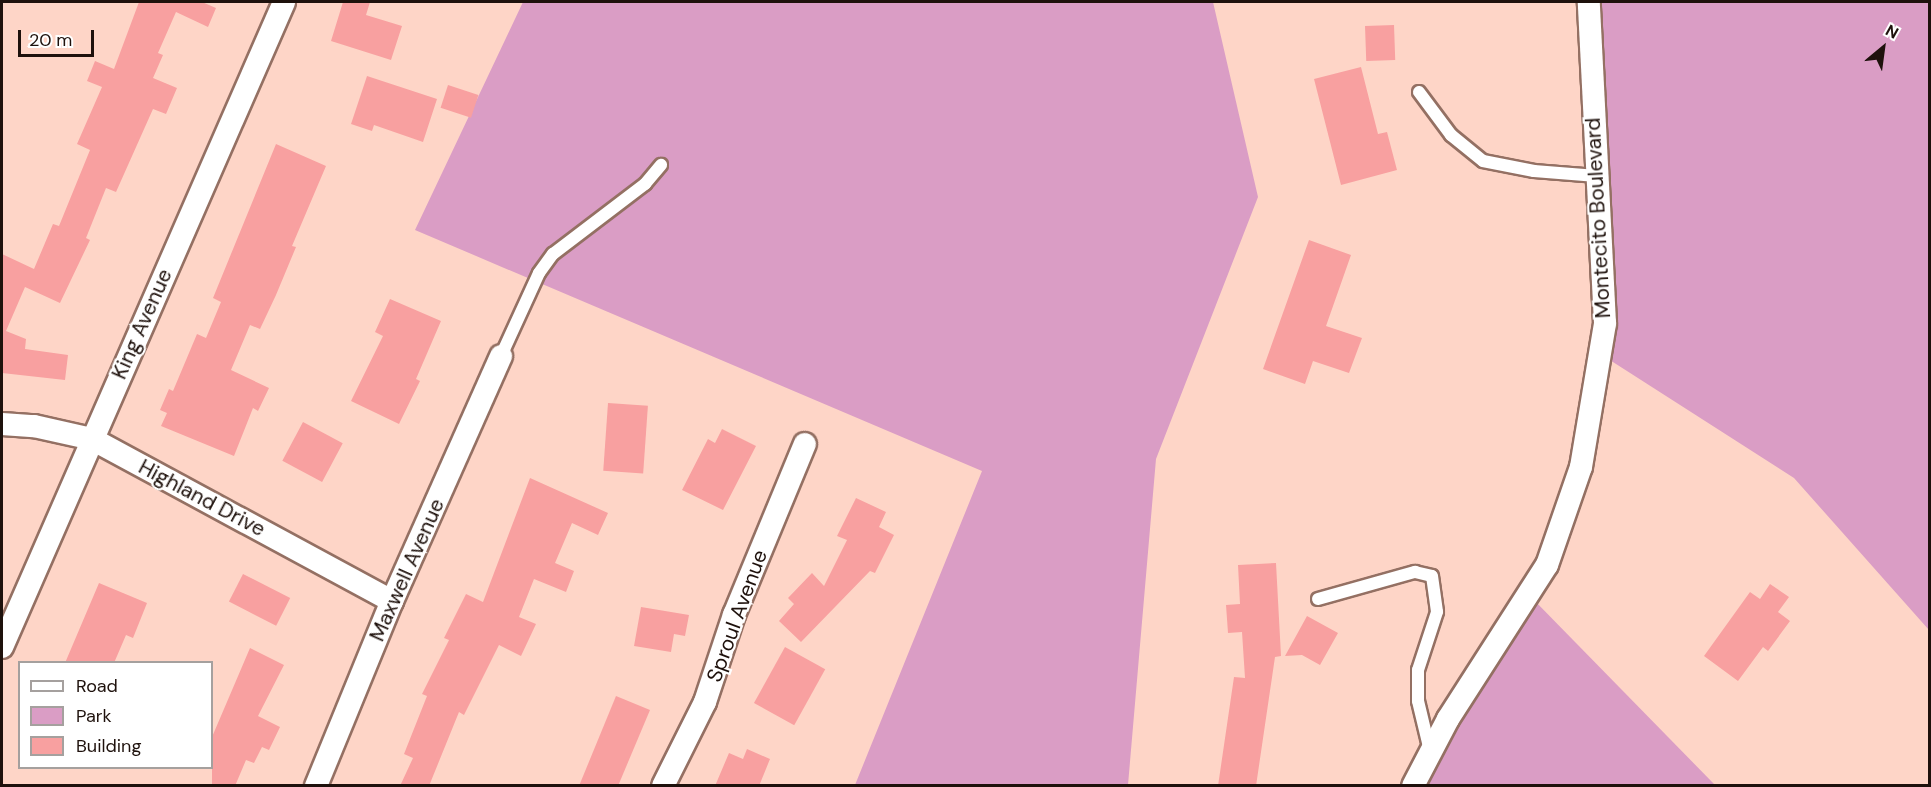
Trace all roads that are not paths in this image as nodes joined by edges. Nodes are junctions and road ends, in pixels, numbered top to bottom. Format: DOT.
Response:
graph roads {
  1 [pos="284,2"];
  2 [pos="1589,2"];
  3 [pos="1419,92"];
  4 [pos="661,165"];
  5 [pos="1597,176"];
  6 [pos="501,356"];
  7 [pos="2,424"];
  8 [pos="92,439"];
  9 [pos="804,444"];
  10 [pos="1318,600"];
  11 [pos="392,601"];
  12 [pos="2,647"];
  13 [pos="1430,753"];
  14 [pos="316,786"];
  15 [pos="663,786"];
  16 [pos="1413,786"];
  1 -- 8 [label="street, King Avenue"];
  2 -- 5 [label="street, Montecito Boulevard"];
  3 -- 5 [label="lane"];
  4 -- 6 [label="lane"];
  5 -- 13 [label="street, Montecito Boulevard"];
  6 -- 11 [label="street, Maxwell Avenue"];
  7 -- 8 [label="street, Highland Drive"];
  8 -- 11 [label="street, Highland Drive"];
  8 -- 12 [label="street, King Avenue"];
  9 -- 15 [label="street, Sproul Avenue"];
  10 -- 13 [label="lane"];
  11 -- 14 [label="street, Maxwell Avenue"];
  13 -- 16 [label="street, Montecito Boulevard"];
}
